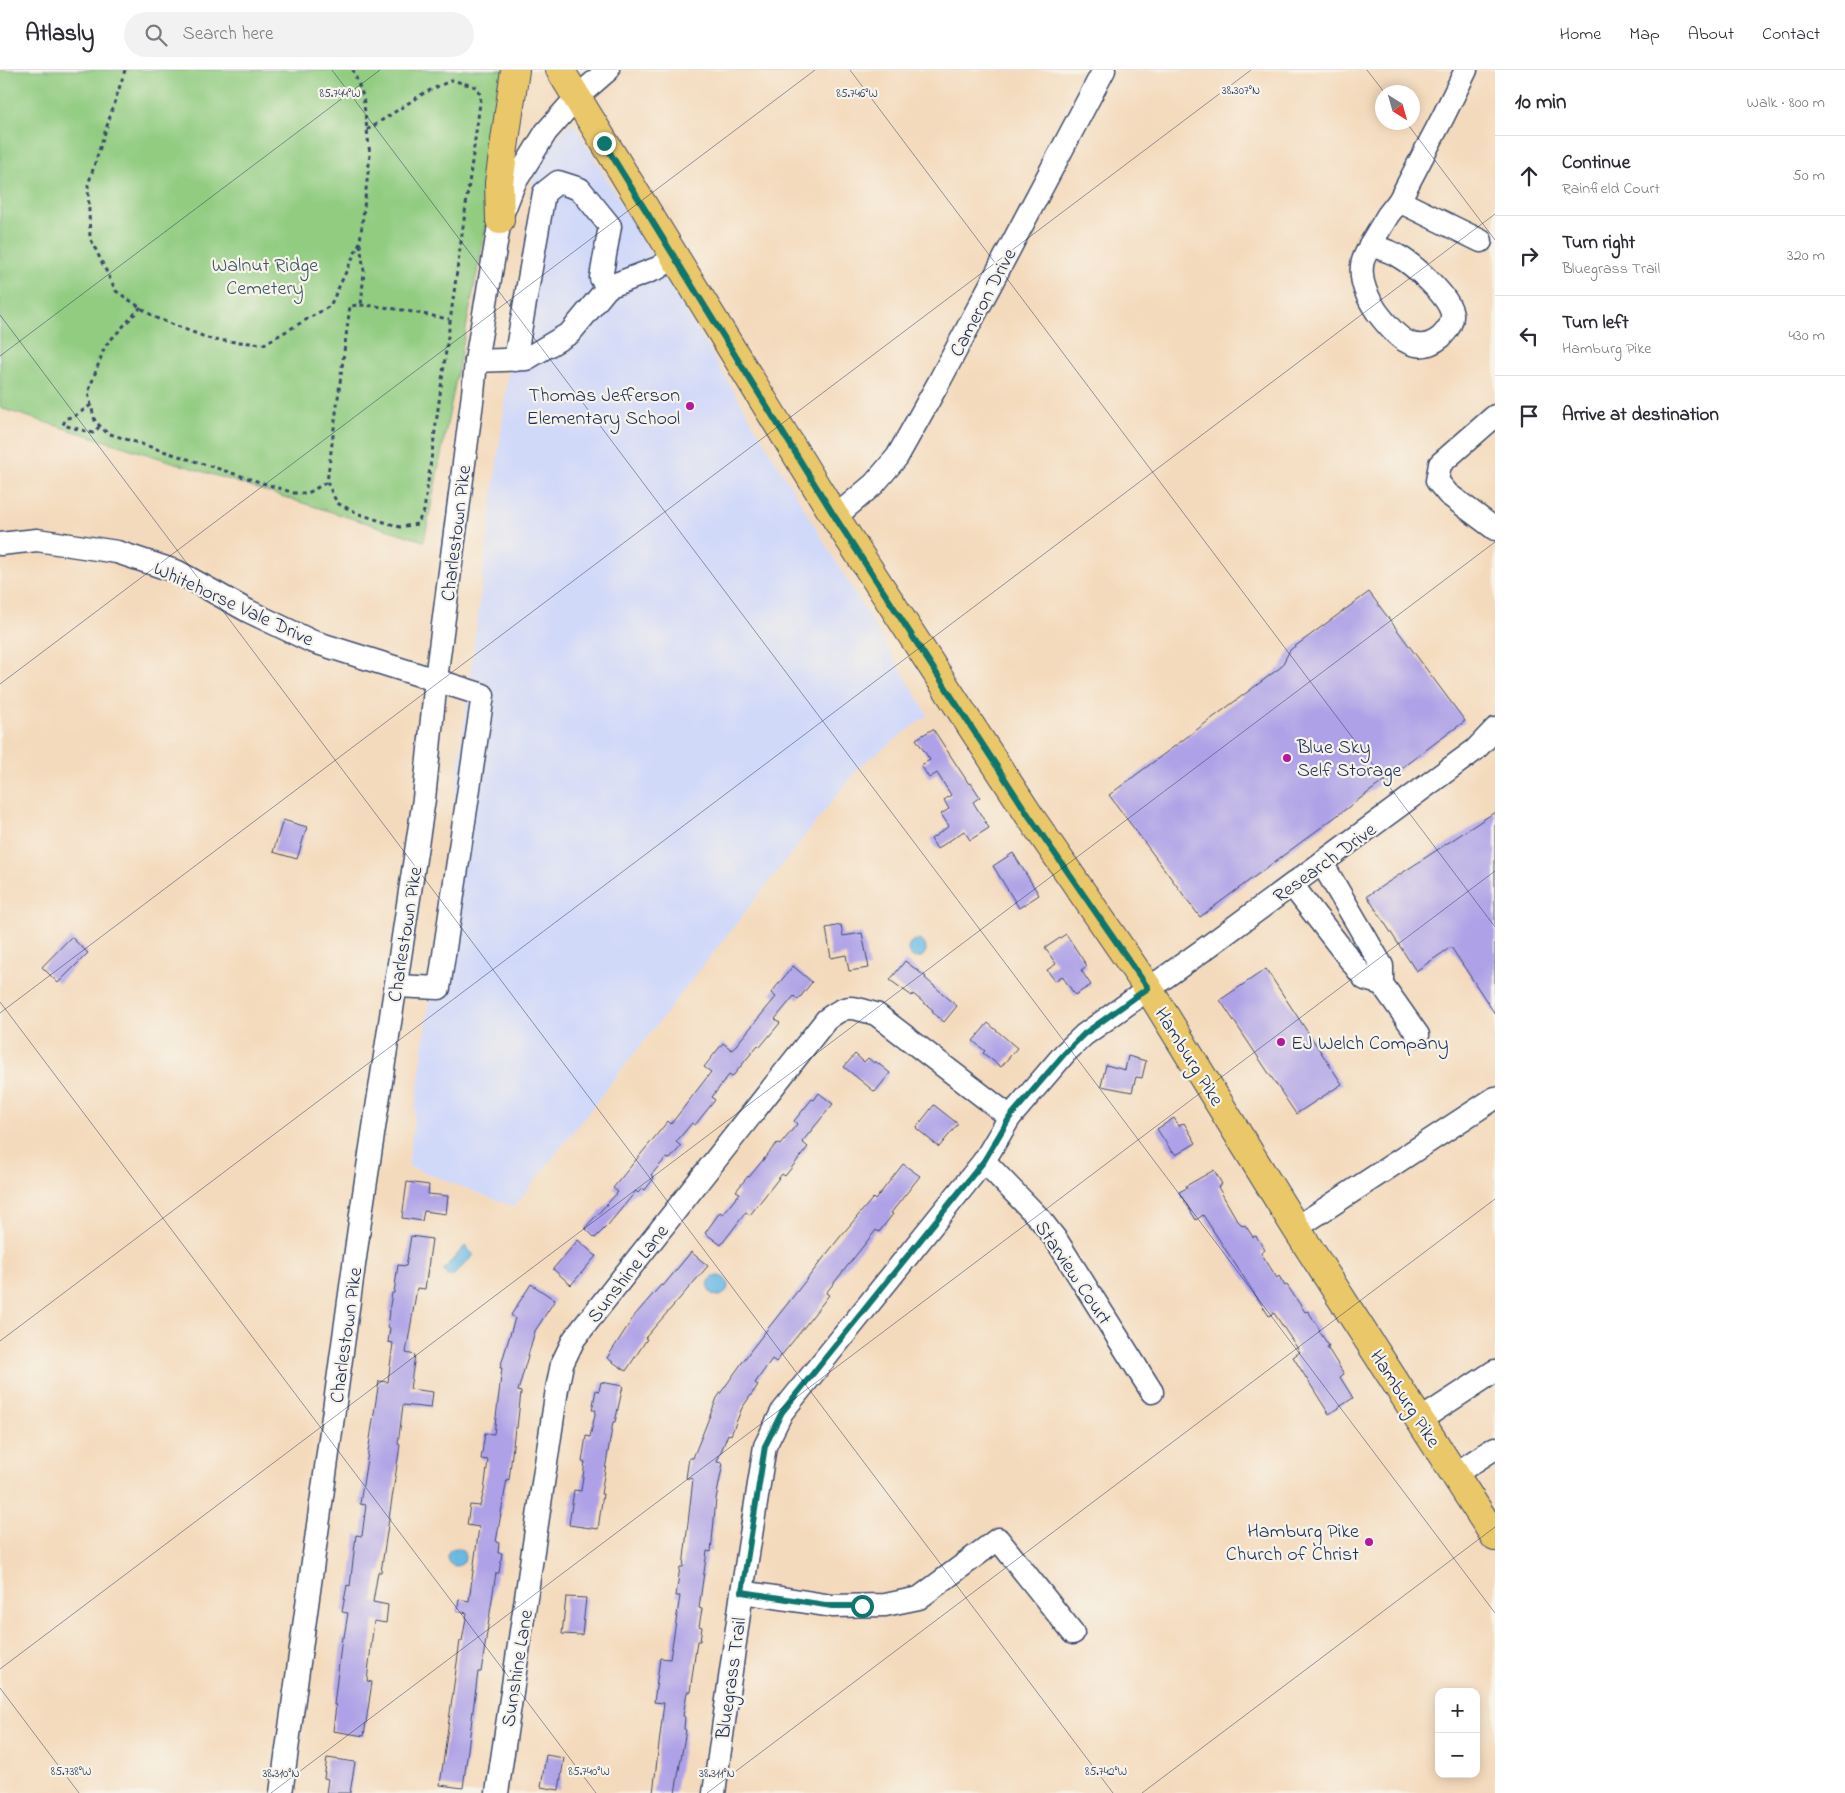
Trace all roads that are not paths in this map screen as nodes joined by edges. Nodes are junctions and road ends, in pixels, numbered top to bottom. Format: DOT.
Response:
graph roads {
  1 [pos="515,70"];
  2 [pos="560,70"];
  3 [pos="608,70"];
  4 [pos="1104,70"];
  5 [pos="1466,70"];
  6 [pos="577,97"];
  7 [pos="1399,201"];
  8 [pos="500,220"];
  9 [pos="1481,241"];
  10 [pos="1370,245"];
  11 [pos="674,257"];
  12 [pos="608,287"];
  13 [pos="515,360"];
  14 [pos="476,361"];
  15 [pos="1495,416"];
  16 [pos="835,517"];
  17 [pos="1495,529"];
  18 [pos="0,544"];
  19 [pos="436,679"];
  20 [pos="1495,729"];
  21 [pos="1322,863"];
  22 [pos="1292,885"];
  23 [pos="1382,984"];
  24 [pos="396,986"];
  25 [pos="1148,988"];
  26 [pos="1418,1035"];
  27 [pos="1495,1098"];
  28 [pos="1010,1117"];
  29 [pos="984,1161"];
  30 [pos="1296,1228"];
  31 [pos="1495,1371"];
  32 [pos="1152,1392"];
  33 [pos="1420,1420"];
  34 [pos="1495,1448"];
  35 [pos="1455,1474"];
  36 [pos="1495,1537"];
  37 [pos="742,1592"];
  38 [pos="1073,1633"];
  39 [pos="281,1793"];
  40 [pos="497,1793"];
  41 [pos="714,1793"];
  1 -- 8 [label="main road"];
  2 -- 6 [label="main road, Hamburg Pike"];
  3 -- 6 [label="street, Charlestown Pike"];
  4 -- 16 [label="street, Cameron Drive"];
  5 -- 7 [label="street"];
  6 -- 8 [label="street, Charlestown Pike"];
  6 -- 11 [label="main road, Hamburg Pike"];
  7 -- 9 [label="street"];
  7 -- 10 [label="street"];
  8 -- 14 [label="street, Charlestown Pike"];
  10 -- 10 [label="street"];
  11 -- 12 [label="street"];
  11 -- 16 [label="main road, Hamburg Pike"];
  12 -- 13 [label="street"];
  12 -- 13 [label="street"];
  13 -- 14 [label="street"];
  14 -- 19 [label="street, Charlestown Pike"];
  15 -- 17 [label="street"];
  16 -- 25 [label="main road, Hamburg Pike"];
  18 -- 19 [label="street, Whitehorse Vale Drive"];
  19 -- 24 [label="street, Charlestown Pike"];
  19 -- 24 [label="street, Whitehorse Vale Drive"];
  20 -- 21 [label="street, Research Drive"];
  21 -- 22 [label="street, Research Drive"];
  21 -- 23 [label="street"];
  22 -- 23 [label="street"];
  22 -- 25 [label="street, Research Drive"];
  23 -- 26 [label="street"];
  24 -- 39 [label="street, Charlestown Pike"];
  25 -- 28 [label="street, Bluegrass Trail"];
  25 -- 30 [label="main road, Hamburg Pike"];
  27 -- 30 [label="street"];
  28 -- 29 [label="street, Bluegrass Trail"];
  28 -- 40 [label="street, Sunshine Lane"];
  29 -- 32 [label="street, Starview Court"];
  29 -- 37 [label="street, Bluegrass Trail"];
  30 -- 33 [label="main road, Hamburg Pike"];
  31 -- 33 [label="street"];
  33 -- 35 [label="main road, Hamburg Pike"];
  34 -- 35 [label="street"];
  35 -- 36 [label="main road, Hamburg Pike"];
  37 -- 38 [label="street"];
  37 -- 41 [label="street, Bluegrass Trail"];
}
